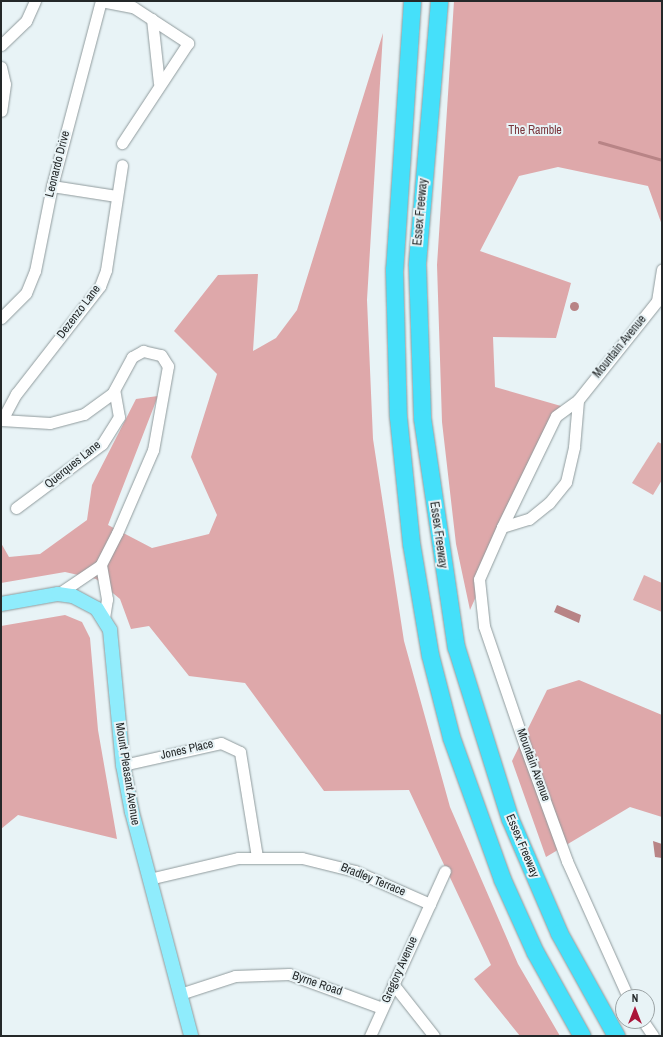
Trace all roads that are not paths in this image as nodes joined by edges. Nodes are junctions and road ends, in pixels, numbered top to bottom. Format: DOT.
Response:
graph roads {
  1 [pos="35,1"];
  2 [pos="101,1"];
  3 [pos="412,1"];
  4 [pos="439,1"];
  5 [pos="152,19"];
  6 [pos="1,45"];
  7 [pos="1,67"];
  8 [pos="159,83"];
  9 [pos="1,111"];
  10 [pos="122,143"];
  11 [pos="122,165"];
  12 [pos="52,186"];
  13 [pos="116,196"];
  14 [pos="662,269"];
  15 [pos="660,302"];
  16 [pos="1,318"];
  17 [pos="114,390"];
  18 [pos="578,400"];
  19 [pos="2,420"];
  20 [pos="16,508"];
  21 [pos="502,527"];
  22 [pos="101,565"];
  23 [pos="58,594"];
  24 [pos="1,604"];
  25 [pos="104,618"];
  26 [pos="123,765"];
  27 [pos="258,857"];
  28 [pos="445,871"];
  29 [pos="149,879"];
  30 [pos="430,904"];
  31 [pos="393,984"];
  32 [pos="624,989"];
  33 [pos="180,994"];
  34 [pos="382,1008"];
  35 [pos="191,1036"];
  36 [pos="370,1036"];
  37 [pos="434,1036"];
  38 [pos="582,1036"];
  39 [pos="616,1036"];
  1 -- 6 [label="street"];
  2 -- 5 [label="street"];
  2 -- 12 [label="street, Leonardo Drive"];
  3 -- 38 [label="highway, Essex Freeway"];
  4 -- 39 [label="highway, Essex Freeway"];
  5 -- 8 [label="street"];
  5 -- 8 [label="street"];
  7 -- 9 [label="street"];
  8 -- 10 [label="street"];
  11 -- 13 [label="street, Dezenzo Lane"];
  12 -- 13 [label="street"];
  12 -- 16 [label="street, Leonardo Drive"];
  13 -- 19 [label="street, Dezenzo Lane"];
  14 -- 15 [label="street, Mountain Avenue"];
  15 -- 18 [label="street, Mountain Avenue"];
  17 -- 19 [label="street"];
  17 -- 20 [label="street, Querques Lane"];
  17 -- 22 [label="street"];
  18 -- 21 [label="street, Mountain Avenue"];
  18 -- 21 [label="street"];
  21 -- 32 [label="street, Mountain Avenue"];
  22 -- 23 [label="street"];
  22 -- 25 [label="street"];
  23 -- 24 [label="main road"];
  23 -- 25 [label="main road"];
  25 -- 26 [label="main road, Mount Pleasant Avenue"];
  26 -- 27 [label="street, Jones Place"];
  26 -- 29 [label="main road, Mount Pleasant Avenue"];
  27 -- 29 [label="street, Bradley Terrace"];
  27 -- 30 [label="street, Bradley Terrace"];
  28 -- 30 [label="street, Gregory Avenue"];
  29 -- 33 [label="main road, Mount Pleasant Avenue"];
  30 -- 31 [label="street, Gregory Avenue"];
  31 -- 34 [label="street, Gregory Avenue"];
  31 -- 37 [label="street"];
  33 -- 34 [label="street, Byrne Road"];
  33 -- 35 [label="main road, Mount Pleasant Avenue"];
  34 -- 36 [label="street, Gregory Avenue"];
}
